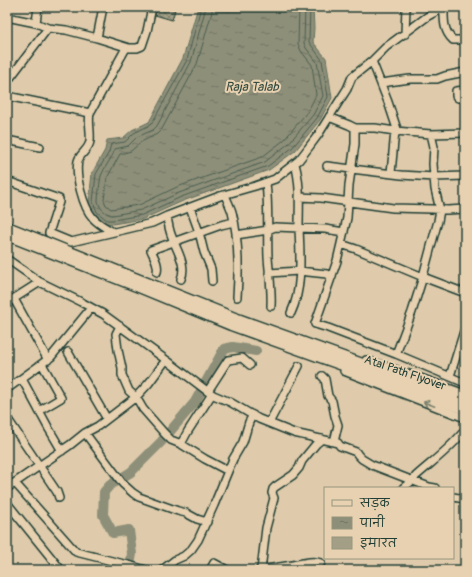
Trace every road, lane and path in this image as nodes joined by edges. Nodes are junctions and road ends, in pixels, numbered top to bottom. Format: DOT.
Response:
graph roads {
  1 [pos="38,7"];
  2 [pos="103,7"];
  3 [pos="152,7"];
  4 [pos="406,7"];
  5 [pos="444,7"];
  6 [pos="7,17"];
  7 [pos="36,23"];
  8 [pos="48,28"];
  9 [pos="405,34"];
  10 [pos="97,38"];
  11 [pos="465,38"];
  12 [pos="126,48"];
  13 [pos="372,61"];
  14 [pos="465,72"];
  15 [pos="7,82"];
  16 [pos="381,83"];
  17 [pos="7,96"];
  18 [pos="90,113"];
  19 [pos="329,117"];
  20 [pos="355,128"];
  21 [pos="397,132"];
  22 [pos="465,133"];
  23 [pos="431,134"];
  24 [pos="7,140"];
  25 [pos="40,147"];
  26 [pos="295,164"];
  27 [pos="327,166"];
  28 [pos="352,168"];
  29 [pos="391,173"];
  30 [pos="465,176"];
  31 [pos="434,177"];
  32 [pos="7,181"];
  33 [pos="266,183"];
  34 [pos="224,195"];
  35 [pos="300,197"];
  36 [pos="348,202"];
  37 [pos="190,207"];
  38 [pos="465,209"];
  39 [pos="440,210"];
  40 [pos="167,216"];
  41 [pos="7,222"];
  42 [pos="234,222"];
  43 [pos="7,227"];
  44 [pos="299,229"];
  45 [pos="268,230"];
  46 [pos="113,232"];
  47 [pos="199,232"];
  48 [pos="344,232"];
  49 [pos="7,235"];
  50 [pos="236,235"];
  51 [pos="7,240"];
  52 [pos="174,242"];
  53 [pos="341,244"];
  54 [pos="68,255"];
  55 [pos="7,259"];
  56 [pos="299,271"];
  57 [pos="111,272"];
  58 [pos="157,272"];
  59 [pos="269,272"];
  60 [pos="332,277"];
  61 [pos="423,277"];
  62 [pos="181,279"];
  63 [pos="212,281"];
  64 [pos="40,282"];
  65 [pos="465,293"];
  66 [pos="237,297"];
  67 [pos="10,301"];
  68 [pos="271,306"];
  69 [pos="91,308"];
  70 [pos="291,313"];
  71 [pos="120,326"];
  72 [pos="465,328"];
  73 [pos="68,352"];
  74 [pos="396,354"];
  75 [pos="337,359"];
  76 [pos="166,360"];
  77 [pos="45,362"];
  78 [pos="349,364"];
  79 [pos="250,365"];
  80 [pos="299,366"];
  81 [pos="322,376"];
  82 [pos="450,376"];
  83 [pos="22,378"];
  84 [pos="465,383"];
  85 [pos="7,389"];
  86 [pos="210,393"];
  87 [pos="465,394"];
  88 [pos="136,397"];
  89 [pos="465,401"];
  90 [pos="465,408"];
  91 [pos="39,411"];
  92 [pos="253,416"];
  93 [pos="7,418"];
  94 [pos="465,418"];
  95 [pos="107,419"];
  96 [pos="269,423"];
  97 [pos="465,430"];
  98 [pos="86,433"];
  99 [pos="322,439"];
  100 [pos="334,442"];
  101 [pos="181,444"];
  102 [pos="62,451"];
  103 [pos="39,466"];
  104 [pos="228,471"];
  105 [pos="414,480"];
  106 [pos="15,483"];
  107 [pos="404,487"];
  108 [pos="429,487"];
  109 [pos="7,488"];
  110 [pos="454,497"];
  111 [pos="59,498"];
  112 [pos="465,499"];
  113 [pos="7,503"];
  114 [pos="207,522"];
  115 [pos="323,564"];
  116 [pos="61,570"];
  117 [pos="146,570"];
  118 [pos="162,570"];
  119 [pos="210,570"];
  120 [pos="227,570"];
  121 [pos="259,570"];
  1 -- 7 [label="street"];
  2 -- 10 [label="street"];
  3 -- 12 [label="street"];
  4 -- 9 [label="street"];
  5 -- 9 [label="street"];
  5 -- 11 [label="street"];
  6 -- 7 [label="street"];
  7 -- 8 [label="street"];
  8 -- 10 [label="street"];
  8 -- 15 [label="street"];
  9 -- 13 [label="street"];
  10 -- 12 [label="street"];
  12 -- 18 [label="street"];
  13 -- 16 [label="street"];
  13 -- 19 [label="street"];
  14 -- 16 [label="street"];
  16 -- 21 [label="street"];
  17 -- 18 [label="street"];
  18 -- 46 [label="street"];
  19 -- 20 [label="street"];
  19 -- 26 [label="street"];
  20 -- 21 [label="street"];
  20 -- 28 [label="street"];
  21 -- 23 [label="street"];
  21 -- 29 [label="street"];
  22 -- 23 [label="street"];
  23 -- 31 [label="street"];
  24 -- 25 [label="street"];
  26 -- 33 [label="street"];
  26 -- 35 [label="street"];
  27 -- 28 [label="street"];
  28 -- 29 [label="street"];
  28 -- 36 [label="street"];
  29 -- 31 [label="street"];
  30 -- 31 [label="street"];
  31 -- 39 [label="street"];
  32 -- 46 [label="street"];
  33 -- 34 [label="street"];
  33 -- 45 [label="street"];
  34 -- 37 [label="street"];
  34 -- 42 [label="street"];
  35 -- 36 [label="street"];
  35 -- 44 [label="street"];
  36 -- 39 [label="street"];
  36 -- 48 [label="street"];
  37 -- 40 [label="street"];
  37 -- 47 [label="street"];
  38 -- 39 [label="street"];
  39 -- 61 [label="street"];
  40 -- 46 [label="street"];
  40 -- 52 [label="street"];
  41 -- 57 [label="street"];
  42 -- 47 [label="street"];
  42 -- 50 [label="street"];
  43 -- 54 [label="highway"];
  44 -- 45 [label="street"];
  44 -- 48 [label="street"];
  44 -- 56 [label="street"];
  45 -- 50 [label="street"];
  45 -- 59 [label="street"];
  47 -- 52 [label="street"];
  47 -- 63 [label="street"];
  48 -- 53 [label="street"];
  49 -- 54 [label="highway"];
  50 -- 66 [label="street"];
  51 -- 57 [label="street"];
  52 -- 58 [label="street"];
  52 -- 62 [label="street"];
  53 -- 60 [label="street"];
  53 -- 61 [label="street"];
  54 -- 57 [label="highway, Atal Path Flyover"];
  55 -- 64 [label="street"];
  56 -- 59 [label="street"];
  56 -- 60 [label="street"];
  56 -- 70 [label="street"];
  57 -- 75 [label="highway, Atal Path Flyover"];
  59 -- 68 [label="street"];
  60 -- 74 [label="street"];
  61 -- 65 [label="street"];
  61 -- 74 [label="street"];
  64 -- 67 [label="street"];
  64 -- 69 [label="street"];
  67 -- 77 [label="street"];
  69 -- 71 [label="street"];
  69 -- 77 [label="street"];
  71 -- 76 [label="street"];
  71 -- 88 [label="street"];
  72 -- 82 [label="street"];
  73 -- 95 [label="street"];
  74 -- 82 [label="street"];
  75 -- 78 [label="highway, Atal Path Flyover"];
  75 -- 87 [label="street"];
  94 -- 75 [label="street, one-way"];
  76 -- 86 [label="street"];
  76 -- 88 [label="street"];
  77 -- 83 [label="street"];
  77 -- 91 [label="street"];
  78 -- 89 [label="highway, Atal Path Flyover"];
  78 -- 90 [label="highway, Atal Path Flyover"];
  79 -- 86 [label="street"];
  80 -- 96 [label="street"];
  81 -- 100 [label="street"];
  82 -- 84 [label="street"];
  83 -- 85 [label="street"];
  83 -- 91 [label="street"];
  86 -- 92 [label="street"];
  86 -- 101 [label="street"];
  88 -- 95 [label="street"];
  88 -- 101 [label="street"];
  91 -- 102 [label="street"];
  92 -- 96 [label="street"];
  92 -- 104 [label="street"];
  93 -- 103 [label="street"];
  95 -- 98 [label="street"];
  96 -- 99 [label="street"];
  97 -- 105 [label="street"];
  98 -- 102 [label="street"];
  98 -- 114 [label="street"];
  99 -- 100 [label="street"];
  99 -- 121 [label="street"];
  100 -- 105 [label="street"];
  101 -- 104 [label="street"];
  102 -- 103 [label="street"];
  103 -- 106 [label="street"];
  103 -- 111 [label="street"];
  104 -- 114 [label="street"];
  105 -- 107 [label="street"];
  105 -- 108 [label="street"];
  106 -- 109 [label="street"];
  106 -- 117 [label="street"];
  110 -- 112 [label="street"];
  113 -- 116 [label="street"];
  114 -- 118 [label="street"];
  115 -- 121 [label="street"];
  119 -- 120 [label="street"];
}
